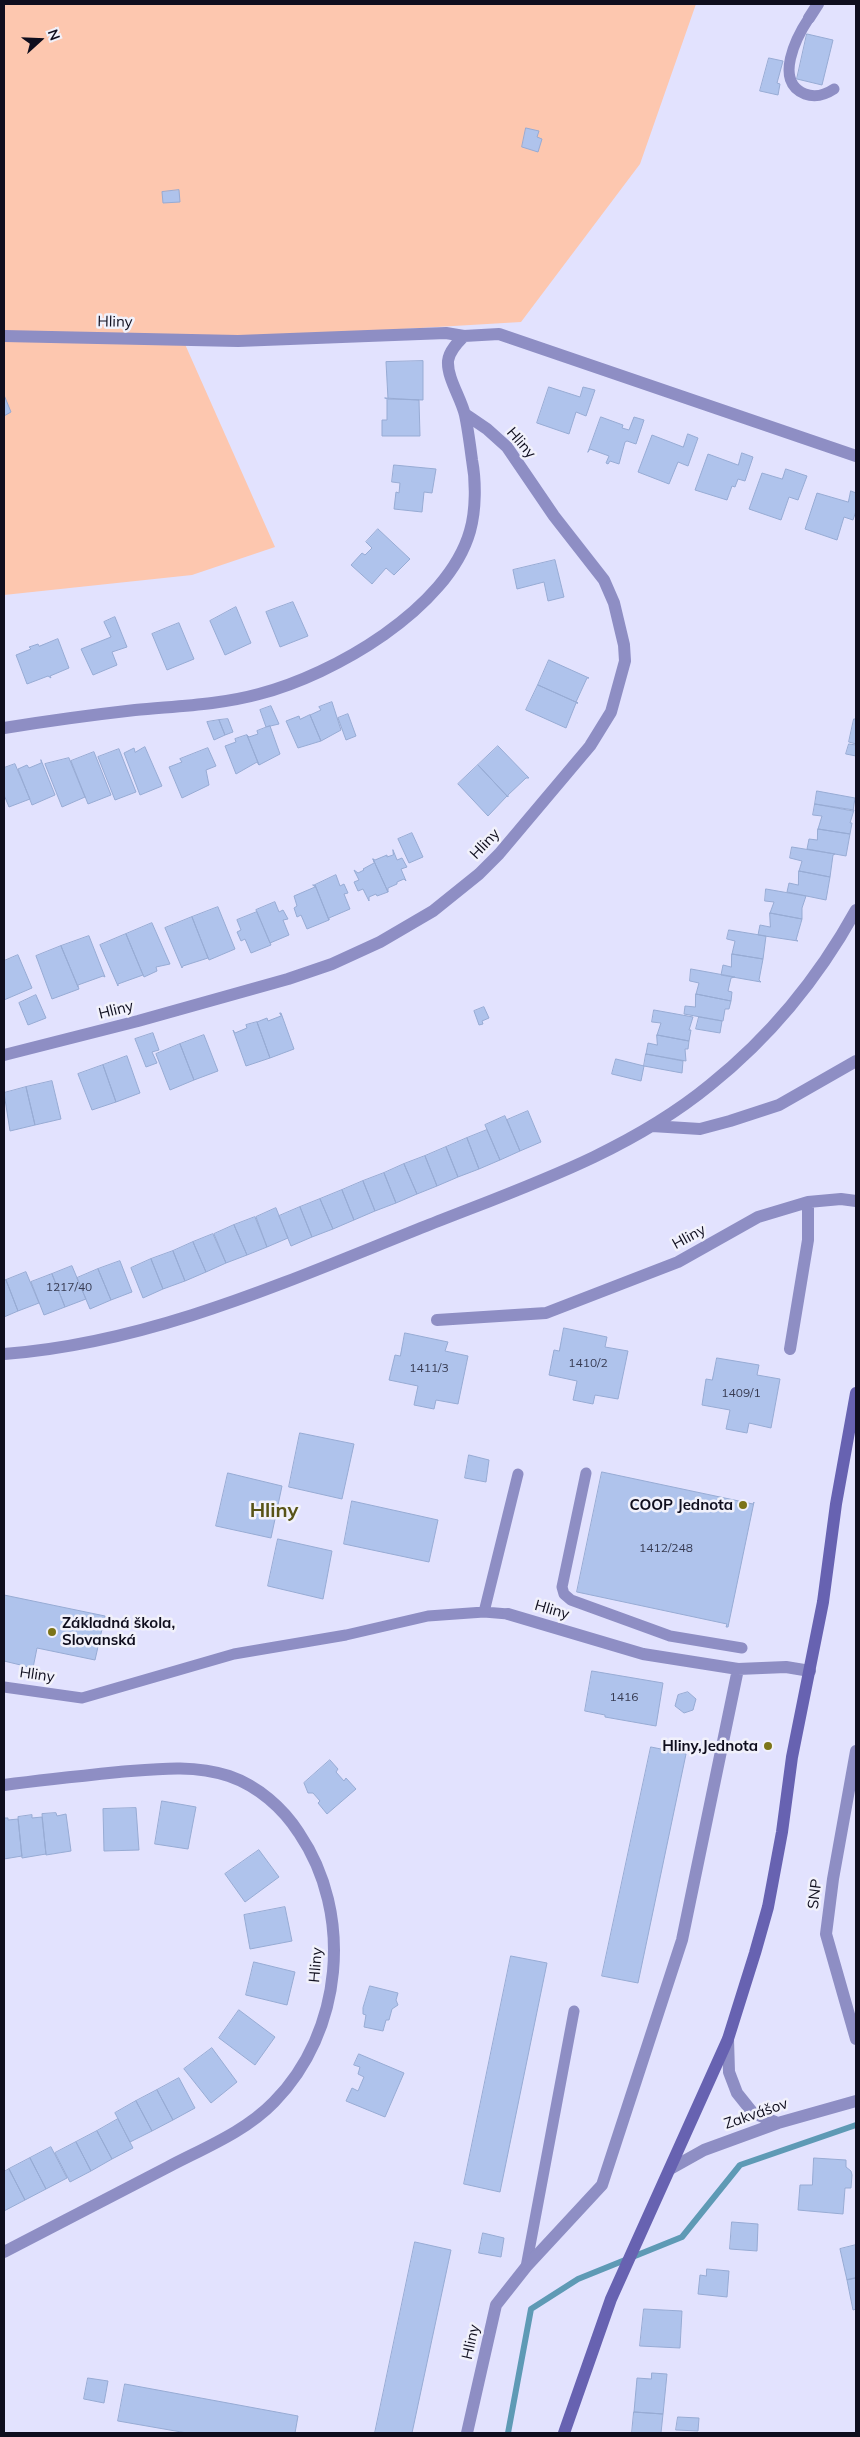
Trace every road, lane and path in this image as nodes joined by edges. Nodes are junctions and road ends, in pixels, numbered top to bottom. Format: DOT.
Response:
graph roads {
  1 [pos="818,4"];
  2 [pos="809,18"];
  3 [pos="834,88"];
  4 [pos="4,336"];
  5 [pos="464,336"];
  6 [pos="465,414"];
  7 [pos="856,456"];
  8 [pos="4,728"];
  9 [pos="856,910"];
  10 [pos="4,1055"];
  11 [pos="856,1061"];
  12 [pos="652,1126"];
  13 [pos="856,1201"];
  14 [pos="808,1202"];
  15 [pos="437,1320"];
  16 [pos="790,1350"];
  17 [pos="4,1354"];
  18 [pos="856,1393"];
  19 [pos="586,1473"];
  20 [pos="518,1474"];
  21 [pos="484,1612"];
  22 [pos="508,1614"];
  23 [pos="742,1648"];
  24 [pos="738,1669"];
  25 [pos="810,1671"];
  26 [pos="4,1687"];
  27 [pos="856,1751"];
  28 [pos="4,1785"];
  29 [pos="574,2011"];
  30 [pos="728,2039"];
  31 [pos="856,2039"];
  32 [pos="856,2101"];
  33 [pos="778,2123"];
  34 [pos="670,2169"];
  35 [pos="4,2252"];
  36 [pos="526,2267"];
  37 [pos="467,2433"];
  38 [pos="564,2433"];
  1 -- 2 [label="street"];
  2 -- 3 [label="lane"];
  4 -- 5 [label="street, Hliny"];
  5 -- 6 [label="street"];
  5 -- 7 [label="street, Hliny"];
  6 -- 8 [label="street"];
  6 -- 10 [label="street, Hliny"];
  9 -- 12 [label="street"];
  11 -- 12 [label="street"];
  12 -- 17 [label="street"];
  13 -- 14 [label="street, Hliny"];
  14 -- 15 [label="street, Hliny"];
  14 -- 16 [label="street"];
  18 -- 25 [label="main road"];
  19 -- 23 [label="lane"];
  20 -- 21 [label="lane"];
  21 -- 22 [label="lane, Hliny"];
  21 -- 26 [label="lane, Hliny"];
  22 -- 24 [label="street, Hliny"];
  24 -- 25 [label="street, Hliny"];
  24 -- 36 [label="street, Hliny"];
  25 -- 30 [label="main road"];
  27 -- 31 [label="street, SNP"];
  28 -- 35 [label="street, Hliny"];
  29 -- 36 [label="lane, Hliny"];
  30 -- 33 [label="street"];
  30 -- 34 [label="main road"];
  32 -- 33 [label="street, Zakvášov"];
  33 -- 34 [label="street, Zakvášov"];
  34 -- 38 [label="main road"];
  36 -- 37 [label="street, Hliny"];
}
